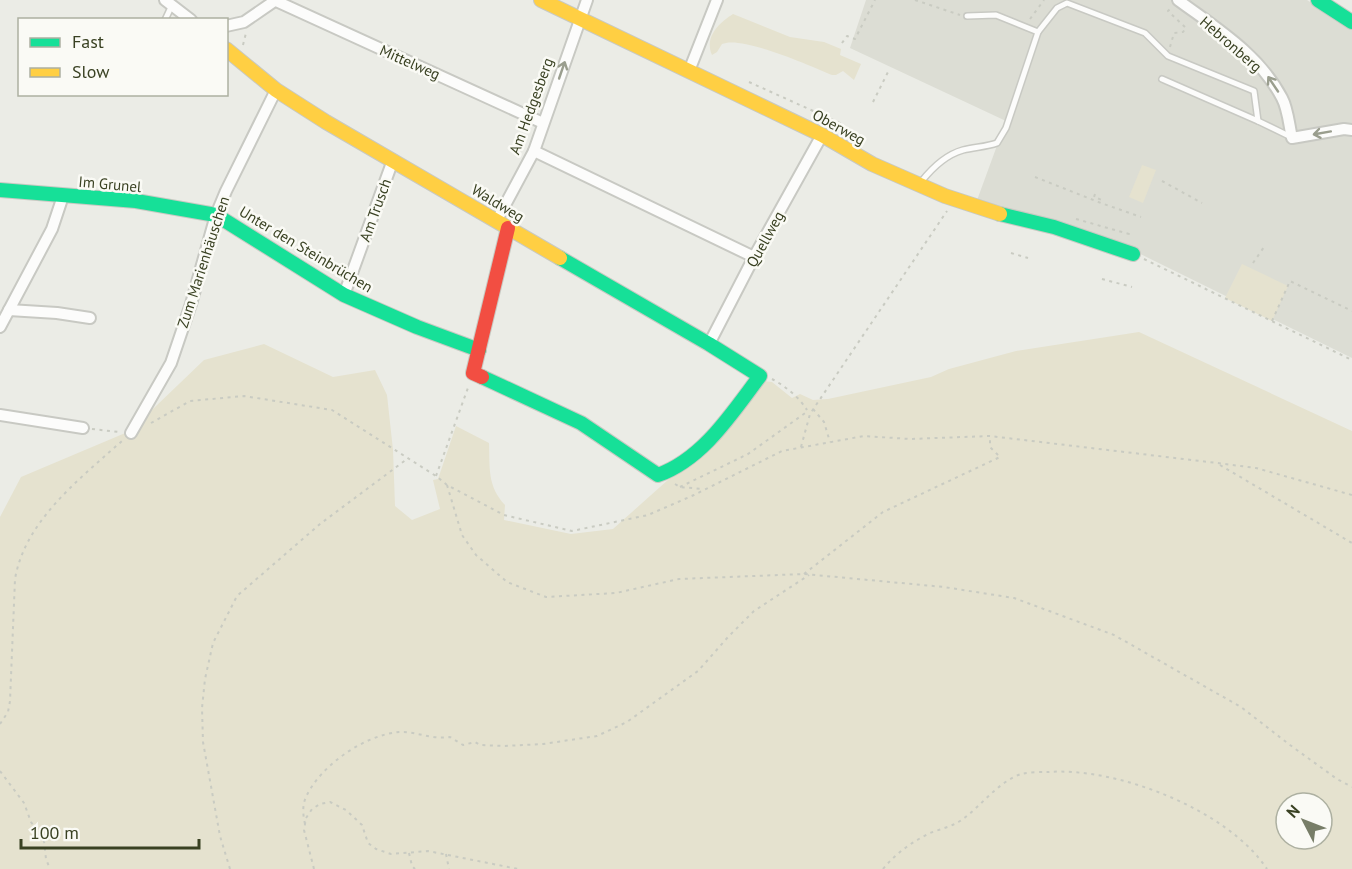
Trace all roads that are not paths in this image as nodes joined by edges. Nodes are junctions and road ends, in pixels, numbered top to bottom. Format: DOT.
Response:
graph roads {
  1 [pos="276,0"];
  2 [pos="541,0"];
  3 [pos="587,0"];
  4 [pos="717,0"];
  5 [pos="1318,0"];
  6 [pos="168,3"];
  7 [pos="1182,3"];
  8 [pos="967,16"];
  9 [pos="165,18"];
  10 [pos="188,18"];
  11 [pos="580,18"];
  12 [pos="1352,22"];
  13 [pos="228,26"];
  14 [pos="1038,32"];
  15 [pos="228,51"];
  16 [pos="689,71"];
  17 [pos="1162,79"];
  18 [pos="276,90"];
  19 [pos="1258,121"];
  20 [pos="543,123"];
  21 [pos="1352,130"];
  22 [pos="822,135"];
  23 [pos="1292,138"];
  24 [pos="534,151"];
  25 [pos="393,160"];
  26 [pos="919,185"];
  27 [pos="0,190"];
  28 [pos="63,196"];
  29 [pos="216,215"];
  30 [pos="502,224"];
  31 [pos="1133,254"];
  32 [pos="754,257"];
  33 [pos="344,295"];
  34 [pos="9,310"];
  35 [pos="90,318"];
  36 [pos="0,327"];
  37 [pos="709,344"];
  38 [pos="479,350"];
  39 [pos="473,373"];
  40 [pos="0,415"];
  41 [pos="83,428"];
  42 [pos="131,433"];
  1 -- 13 [label="street"];
  1 -- 20 [label="street, Mittelweg"];
  2 -- 11 [label="street, Oberweg"];
  3 -- 11 [label="street, Am Hedgesberg"];
  4 -- 16 [label="street"];
  5 -- 12 [label="street"];
  6 -- 9 [label="lane"];
  6 -- 10 [label="street"];
  23 -- 7 [label="street, Hebronberg, one-way"];
  8 -- 14 [label="lane"];
  11 -- 16 [label="street, Oberweg"];
  20 -- 11 [label="street, Am Hedgesberg, one-way"];
  14 -- 19 [label="lane"];
  14 -- 26 [label="lane"];
  15 -- 18 [label="street, Waldweg"];
  16 -- 22 [label="street, Oberweg"];
  17 -- 19 [label="lane"];
  18 -- 25 [label="street, Waldweg"];
  18 -- 29 [label="street, Zum Marienhäuschen"];
  19 -- 23 [label="lane"];
  20 -- 24 [label="street, Am Hedgesberg"];
  21 -- 23 [label="street, one-way"];
  22 -- 26 [label="street, Oberweg"];
  22 -- 32 [label="street, Quellweg"];
  24 -- 30 [label="street, Am Hedgesberg"];
  24 -- 32 [label="street"];
  25 -- 30 [label="street, Waldweg"];
  25 -- 33 [label="street, Am Trusch"];
  26 -- 31 [label="street, Oberweg"];
  27 -- 28 [label="street, Im Grunel"];
  28 -- 29 [label="street, Im Grunel"];
  28 -- 34 [label="street"];
  29 -- 33 [label="street, Unter den Steinbrüchen"];
  29 -- 42 [label="street, Zum Marienhäuschen"];
  30 -- 37 [label="street, Waldweg"];
  30 -- 38 [label="street, Am Hedgesberg"];
  32 -- 37 [label="street, Quellweg"];
  33 -- 38 [label="street, Unter den Steinbrüchen"];
  34 -- 35 [label="street"];
  34 -- 36 [label="street"];
  37 -- 39 [label="street, Waldweg"];
  38 -- 39 [label="street, Am Hedgesberg"];
  40 -- 41 [label="street"];
}
